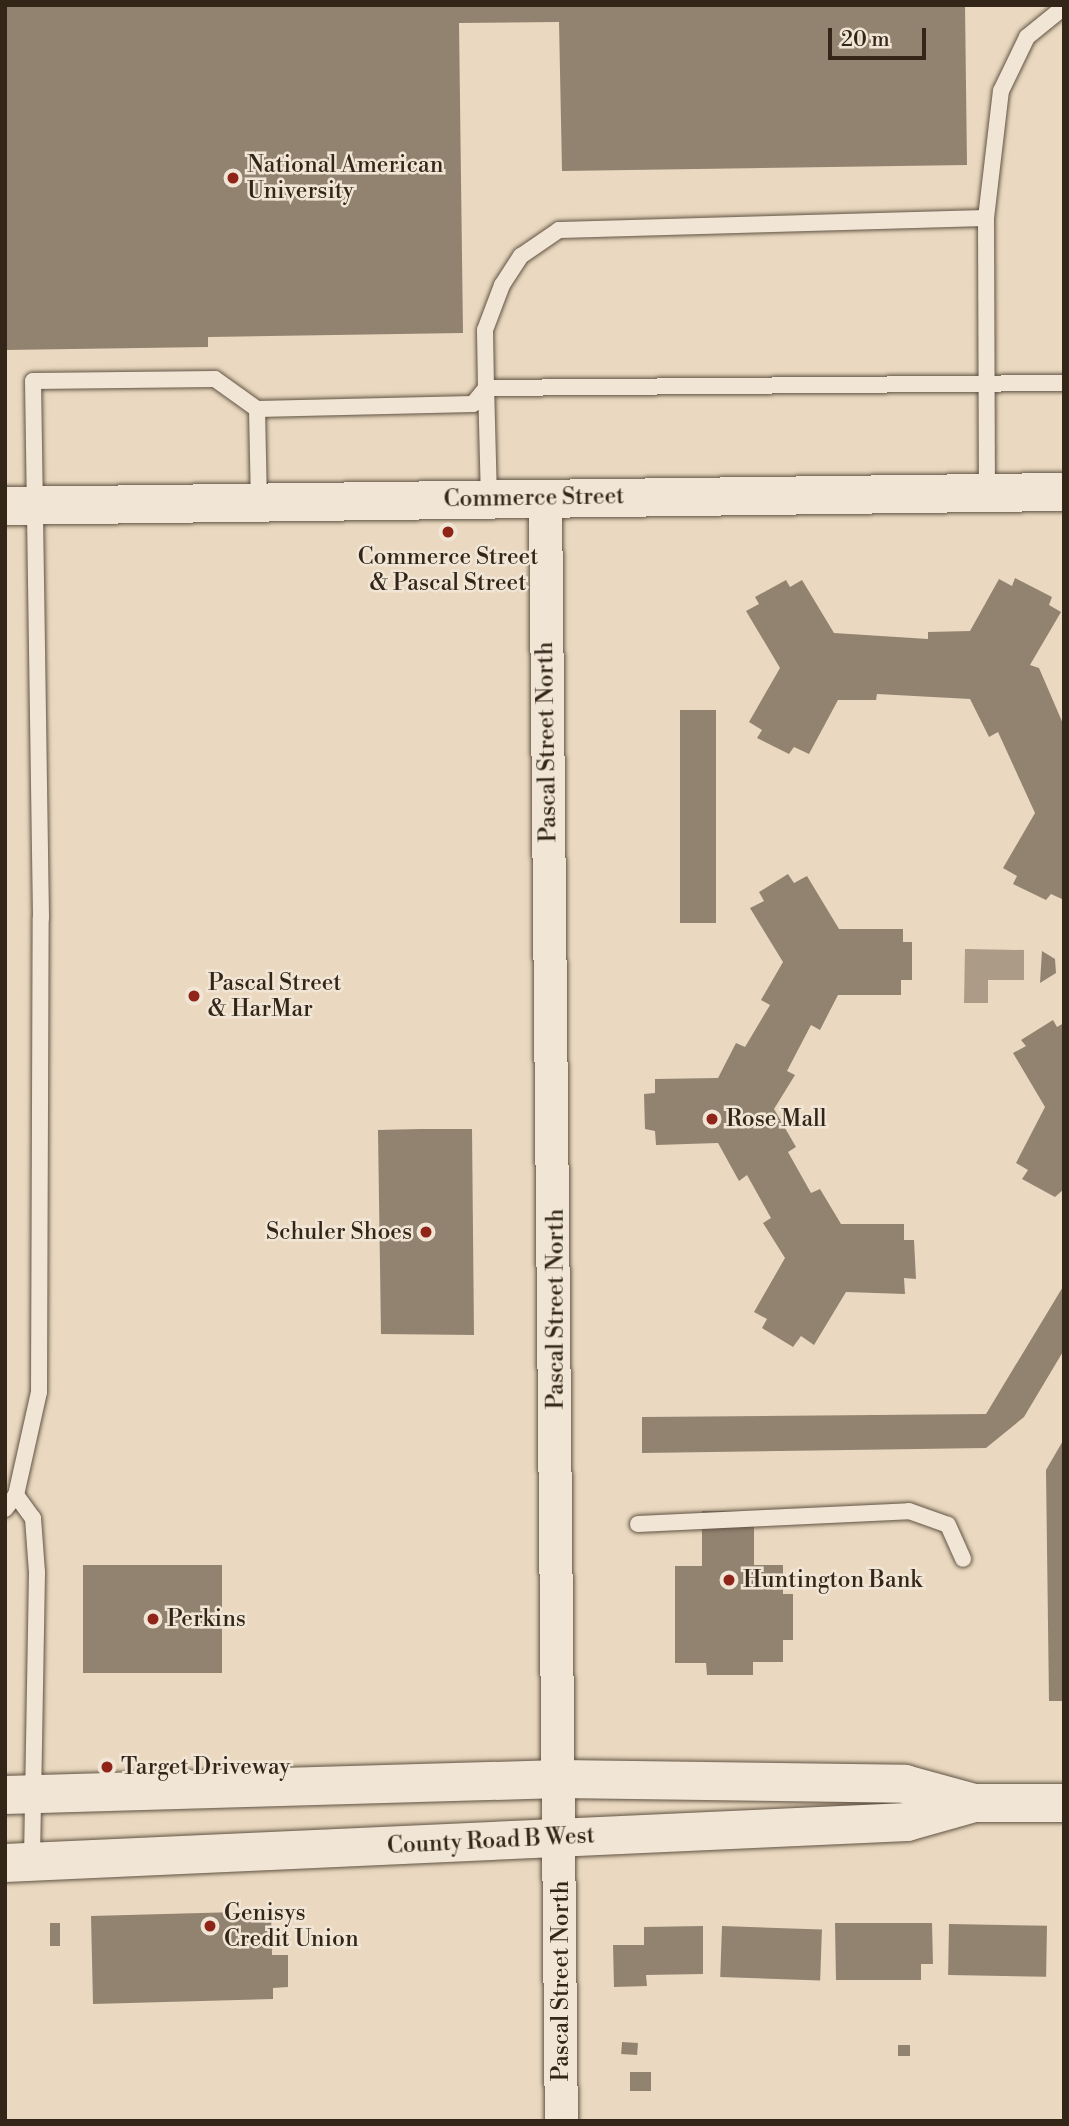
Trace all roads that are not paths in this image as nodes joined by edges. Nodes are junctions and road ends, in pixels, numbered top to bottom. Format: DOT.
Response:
graph roads {
  1 [pos="1064,7"];
  2 [pos="986,218"];
  3 [pos="1064,383"];
  4 [pos="987,384"];
  5 [pos="486,388"];
  6 [pos="257,409"];
  7 [pos="1064,492"];
  8 [pos="987,493"];
  9 [pos="545,498"];
  10 [pos="489,499"];
  11 [pos="259,503"];
  12 [pos="20,505"];
  13 [pos="16,1495"];
  14 [pos="5,1509"];
  15 [pos="638,1524"];
  16 [pos="963,1559"];
  17 [pos="560,1779"];
  18 [pos="21,1795"];
  19 [pos="974,1803"];
  20 [pos="1064,1803"];
  21 [pos="562,1838"];
  22 [pos="18,1862"];
  23 [pos="561,2121"];
  1 -- 2 [label="lane"];
  2 -- 4 [label="lane"];
  2 -- 5 [label="lane"];
  3 -- 4 [label="lane"];
  4 -- 5 [label="lane"];
  4 -- 8 [label="lane"];
  5 -- 6 [label="lane"];
  5 -- 10 [label="lane"];
  6 -- 11 [label="lane"];
  6 -- 12 [label="lane"];
  7 -- 8 [label="street, Commerce Street"];
  8 -- 9 [label="street, Commerce Street"];
  9 -- 10 [label="street, Commerce Street"];
  9 -- 17 [label="street, Pascal Street North"];
  10 -- 11 [label="street, Commerce Street"];
  11 -- 12 [label="street, Commerce Street"];
  12 -- 13 [label="lane"];
  13 -- 14 [label="lane"];
  13 -- 18 [label="lane"];
  15 -- 16 [label="lane"];
  17 -- 18 [label="street, County Road B West"];
  17 -- 19 [label="street, County Road B West"];
  17 -- 21 [label="street, Pascal Street North"];
  18 -- 22 [label="lane"];
  19 -- 20 [label="street, County Road B West"];
  19 -- 21 [label="street, County Road B West"];
  21 -- 22 [label="street, County Road B West"];
  21 -- 23 [label="street, Pascal Street North"];
}
